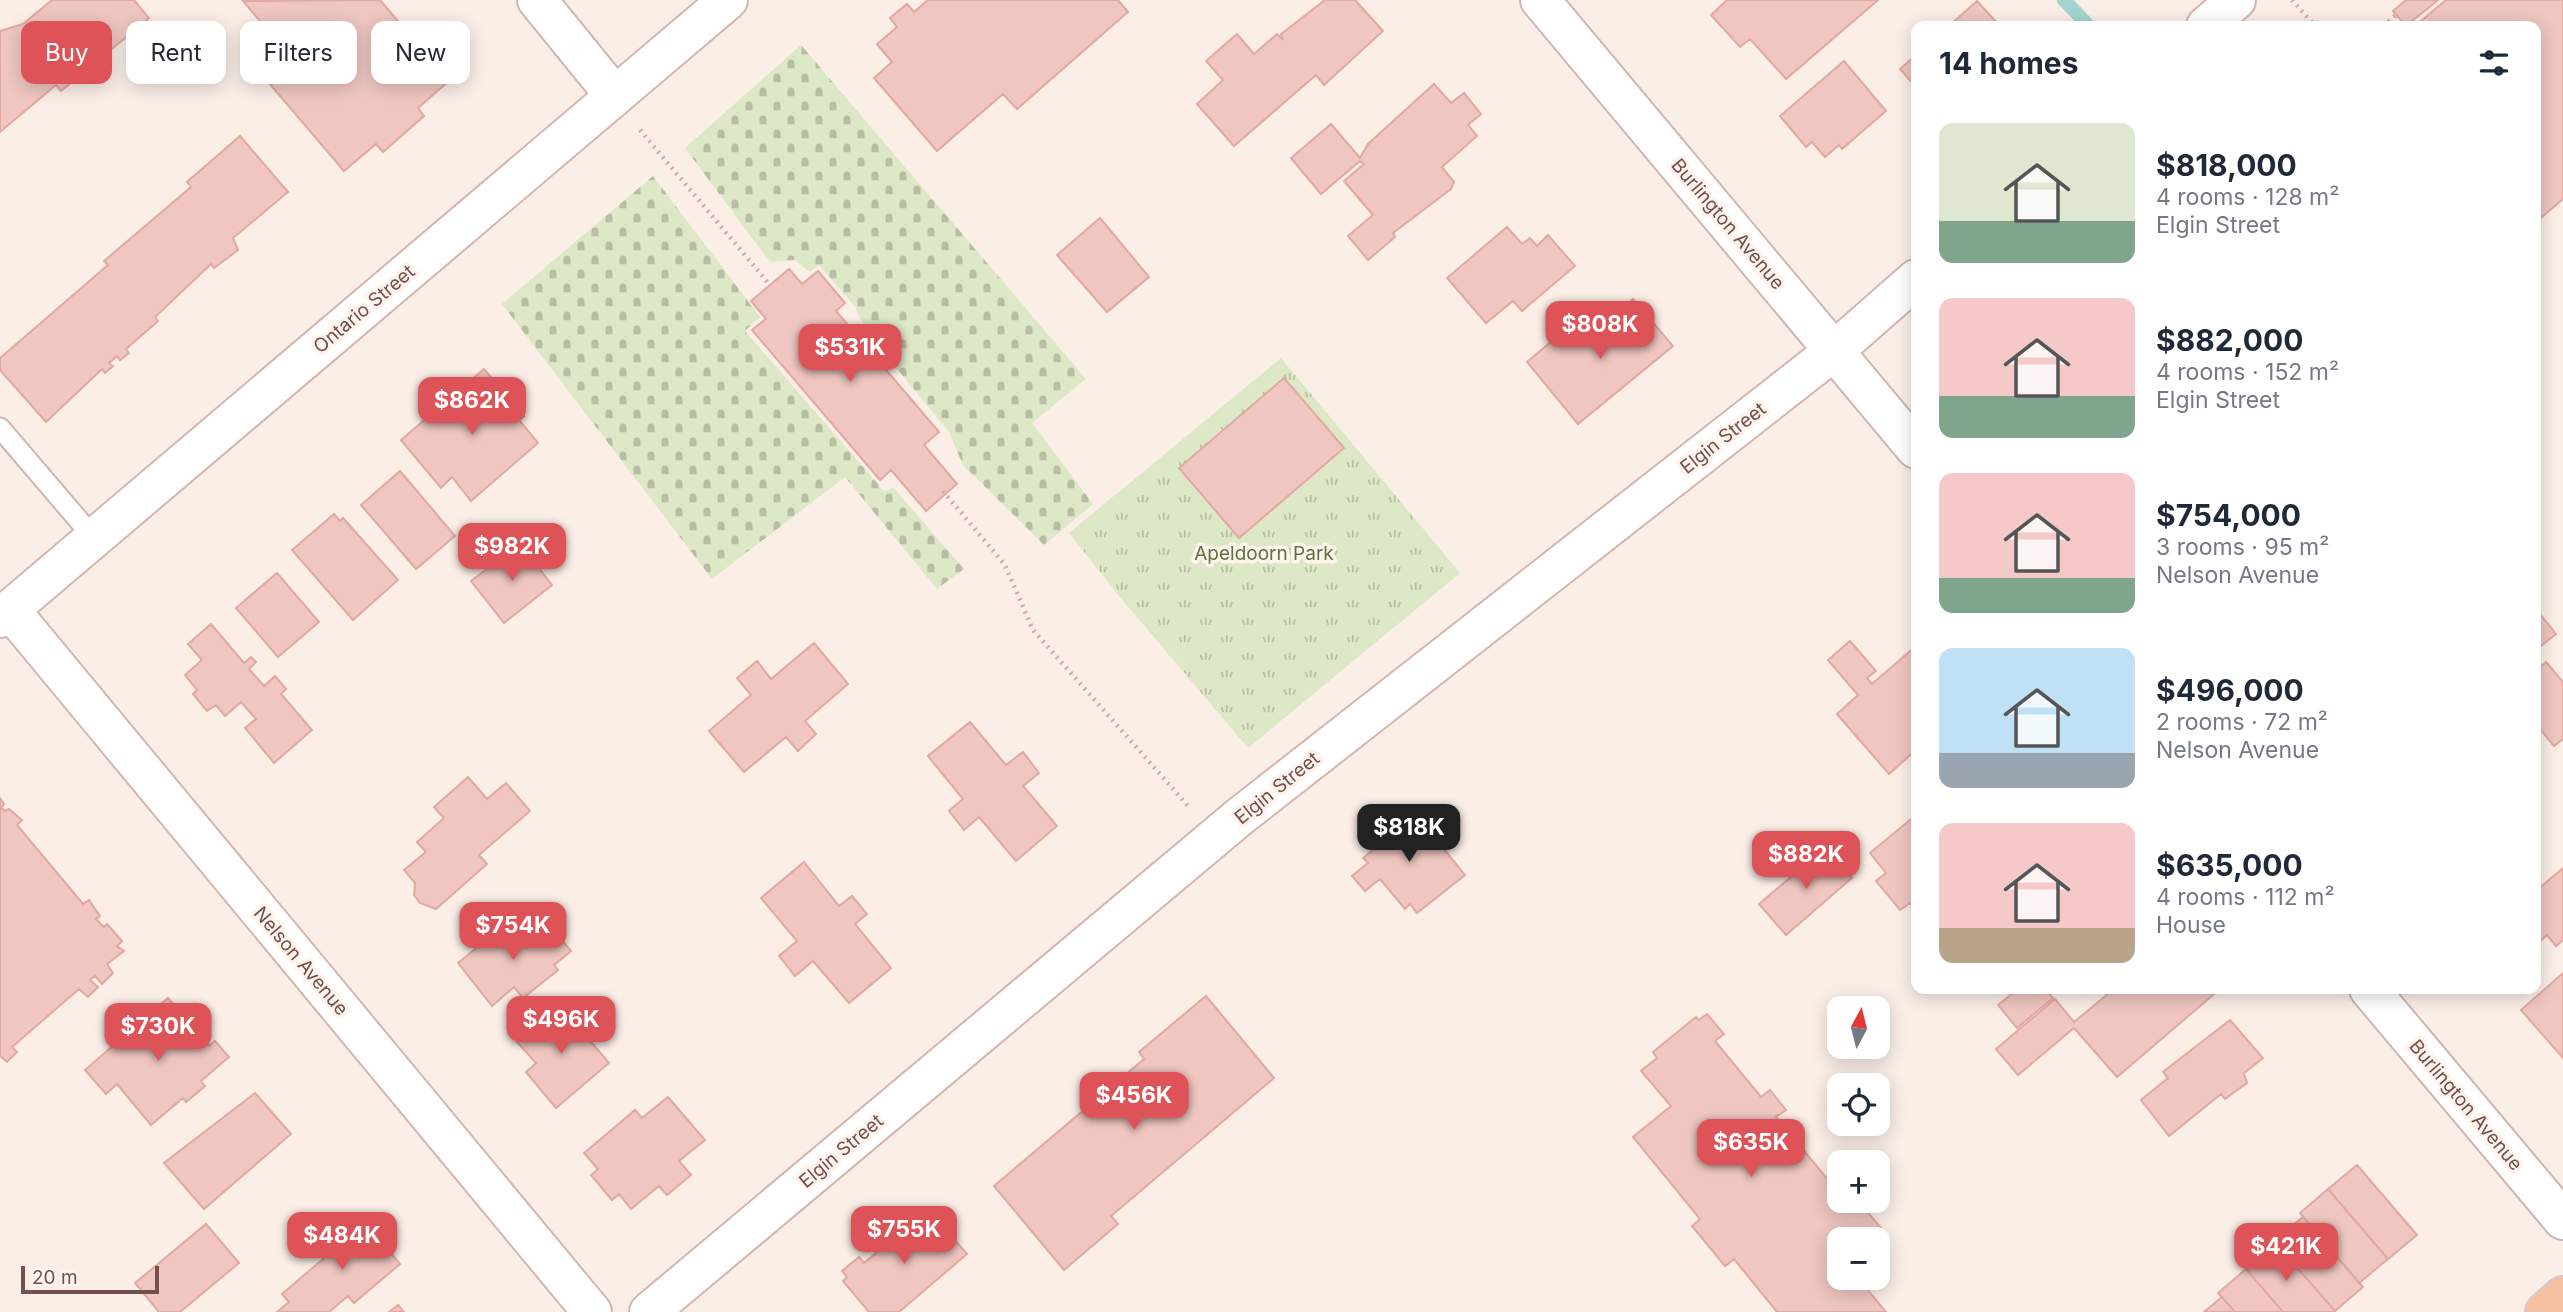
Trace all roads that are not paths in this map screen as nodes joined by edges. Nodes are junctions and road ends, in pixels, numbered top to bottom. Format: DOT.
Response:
graph roads {
  1 [pos="537,0"];
  2 [pos="728,0"];
  3 [pos="1540,0"];
  4 [pos="2236,0"];
  5 [pos="2212,21"];
  6 [pos="615,96"];
  7 [pos="1911,283"];
  8 [pos="1834,351"];
  9 [pos="0,428"];
  10 [pos="1911,443"];
  11 [pos="94,538"];
  12 [pos="5,614"];
  13 [pos="2373,994"];
  14 [pos="2563,1220"];
  15 [pos="2563,1296"];
  16 [pos="592,1312"];
  17 [pos="649,1312"];
  18 [pos="2545,1312"];
  1 -- 6 [label="street"];
  2 -- 6 [label="street, Ontario Street"];
  3 -- 8 [label="street, Burlington Avenue"];
  4 -- 5 [label="street"];
  6 -- 11 [label="street, Ontario Street"];
  7 -- 8 [label="street, Elgin Street"];
  8 -- 10 [label="street, Burlington Avenue"];
  8 -- 17 [label="street, Elgin Street"];
  9 -- 11 [label="lane"];
  11 -- 12 [label="street, Ontario Street"];
  12 -- 16 [label="street, Nelson Avenue"];
  13 -- 14 [label="street, Burlington Avenue"];
  15 -- 18 [label="main road"];
}
